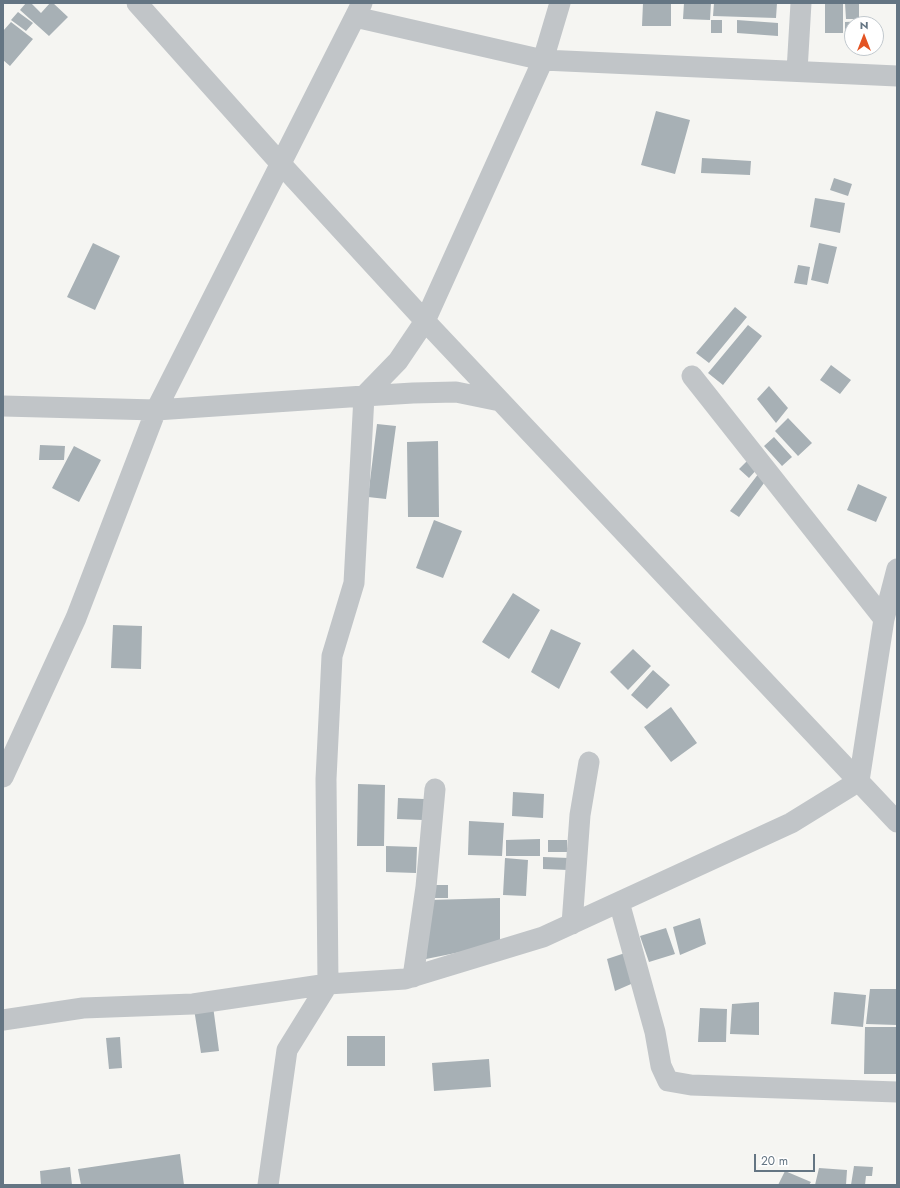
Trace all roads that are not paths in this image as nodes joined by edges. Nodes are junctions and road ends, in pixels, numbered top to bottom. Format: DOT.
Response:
graph roads {
  1 [pos="137,3"];
  2 [pos="560,3"];
  3 [pos="801,3"];
  4 [pos="359,10"];
  5 [pos="543,60"];
  6 [pos="797,71"];
  7 [pos="897,76"];
  8 [pos="280,163"];
  9 [pos="425,321"];
  10 [pos="692,376"];
  11 [pos="364,396"];
  12 [pos="500,401"];
  13 [pos="3,406"];
  14 [pos="156,410"];
  15 [pos="897,569"];
  16 [pos="884,619"];
  17 [pos="589,762"];
  18 [pos="3,777"];
  19 [pos="859,781"];
  20 [pos="435,788"];
  21 [pos="897,822"];
  22 [pos="619,902"];
  23 [pos="572,924"];
  24 [pos="413,977"];
  25 [pos="328,984"];
  26 [pos="3,1020"];
  27 [pos="897,1092"];
  28 [pos="268,1185"];
  1 -- 8 [label="street"];
  2 -- 5 [label="street"];
  3 -- 6 [label="street"];
  4 -- 5 [label="street"];
  4 -- 8 [label="street"];
  5 -- 6 [label="street"];
  5 -- 9 [label="street"];
  6 -- 7 [label="street"];
  8 -- 9 [label="street"];
  8 -- 14 [label="street"];
  9 -- 11 [label="street"];
  9 -- 12 [label="street"];
  10 -- 16 [label="street"];
  11 -- 12 [label="street"];
  11 -- 14 [label="street"];
  11 -- 25 [label="street"];
  12 -- 19 [label="street"];
  13 -- 14 [label="street"];
  14 -- 18 [label="street"];
  15 -- 16 [label="street"];
  16 -- 19 [label="street"];
  17 -- 23 [label="street"];
  19 -- 21 [label="street"];
  19 -- 22 [label="street"];
  20 -- 24 [label="street"];
  22 -- 23 [label="street"];
  22 -- 27 [label="street"];
  23 -- 24 [label="street"];
  24 -- 25 [label="street"];
  25 -- 26 [label="street"];
  25 -- 28 [label="street"];
}
